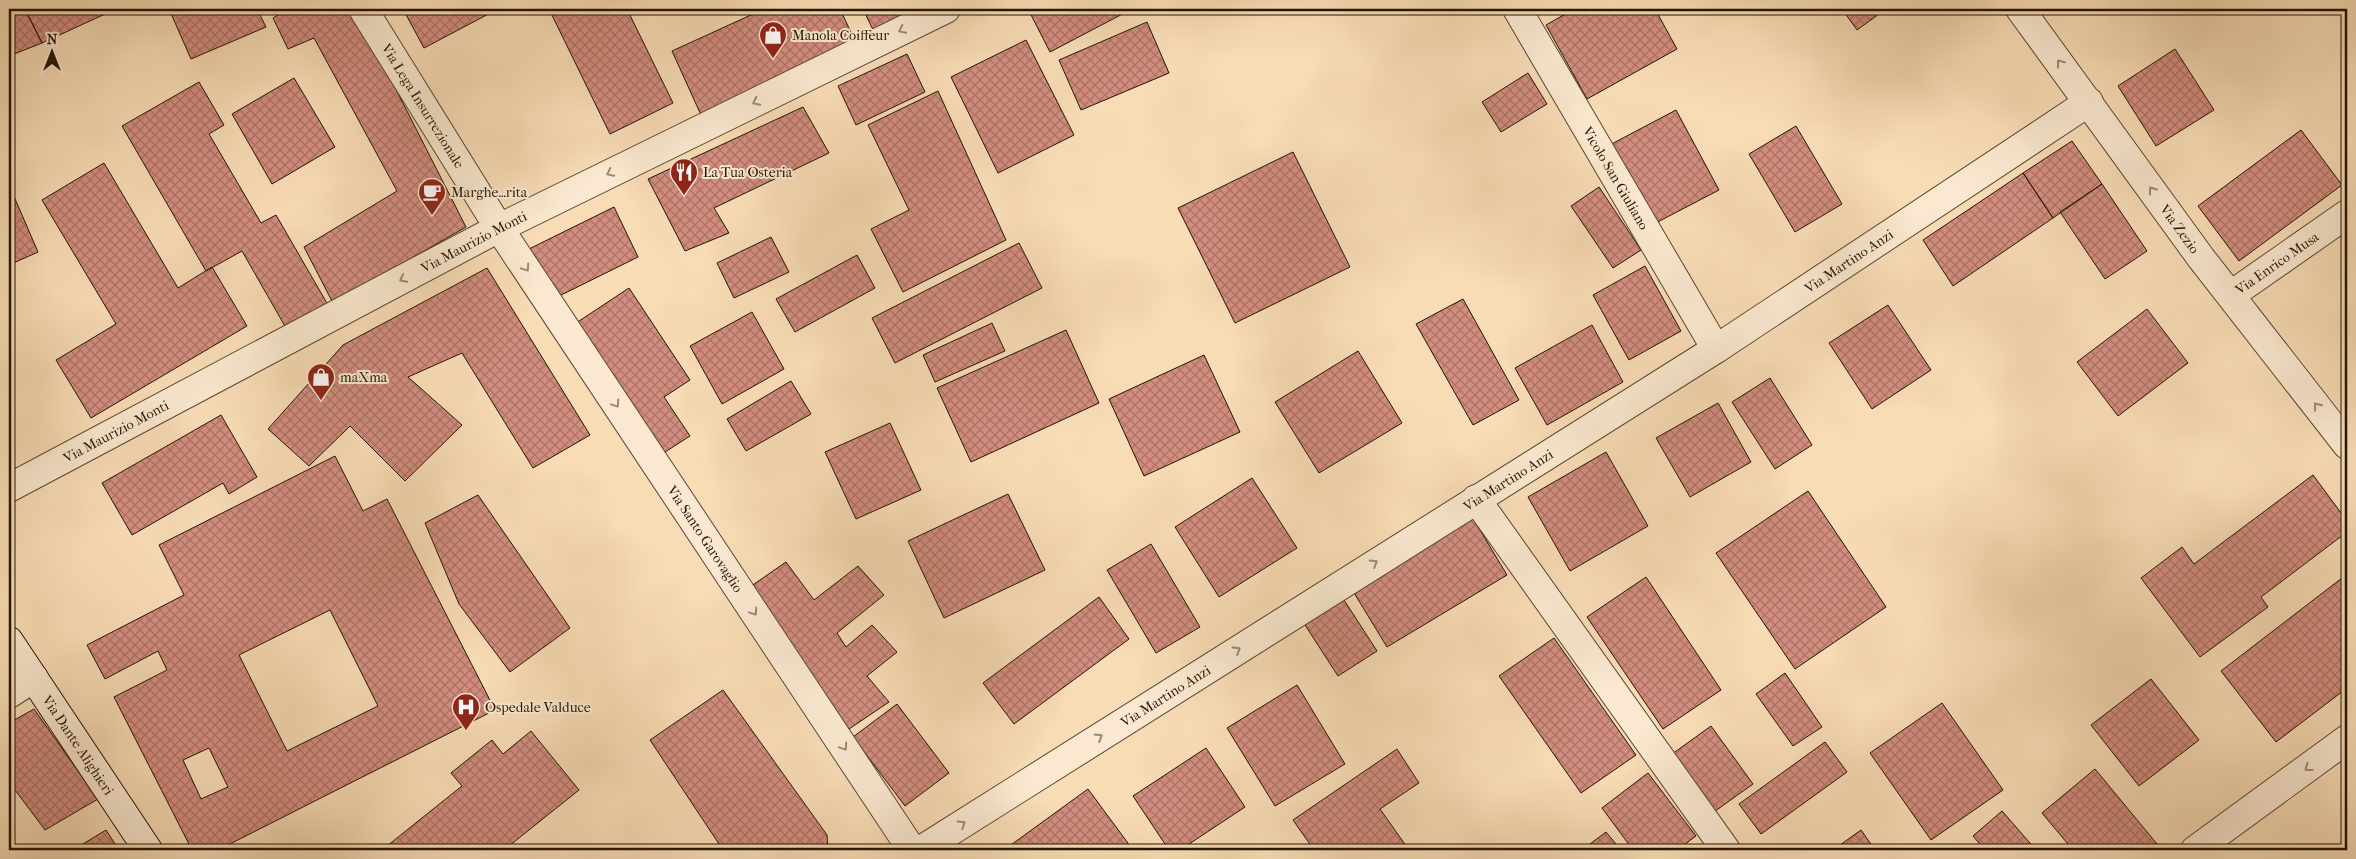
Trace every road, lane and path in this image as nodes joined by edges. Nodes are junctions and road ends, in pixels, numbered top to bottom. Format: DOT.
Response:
graph roads {
  1 [pos="364,9"];
  2 [pos="946,9"];
  3 [pos="1517,9"];
  4 [pos="2020,9"];
  5 [pos="2089,102"];
  6 [pos="2347,214"];
  7 [pos="499,228"];
  8 [pos="2231,295"];
  9 [pos="1716,349"];
  10 [pos="2347,445"];
  11 [pos="9,488"];
  12 [pos="1476,499"];
  13 [pos="9,641"];
  14 [pos="34,678"];
  15 [pos="9,694"];
  16 [pos="2347,739"];
  17 [pos="148,850"];
  18 [pos="912,850"];
  19 [pos="921,850"];
  20 [pos="1726,850"];
  21 [pos="2195,850"];
  1 -- 7 [label="street, Via Lega Insurrezionale"];
  2 -- 7 [label="street, Via Maurizio Monti, one-way"];
  3 -- 9 [label="street, Vicolo San Giuliano"];
  5 -- 4 [label="street, Via Zezio, one-way"];
  8 -- 5 [label="street, Via Zezio, one-way"];
  5 -- 9 [label="street, Via Martino Anzi"];
  6 -- 8 [label="street, Via Enrico Musa"];
  7 -- 11 [label="street, Via Maurizio Monti, one-way"];
  7 -- 18 [label="street, Via Santo Garovaglio, one-way"];
  10 -- 8 [label="street, Via Zezio, one-way"];
  9 -- 12 [label="street, Via Martino Anzi"];
  19 -- 12 [label="street, Via Martino Anzi, one-way"];
  12 -- 20 [label="street"];
  13 -- 14 [label="street, Via Dante Alighieri"];
  14 -- 15 [label="street"];
  14 -- 17 [label="street, Via Dante Alighieri"];
  16 -- 21 [label="street, one-way"];
}
